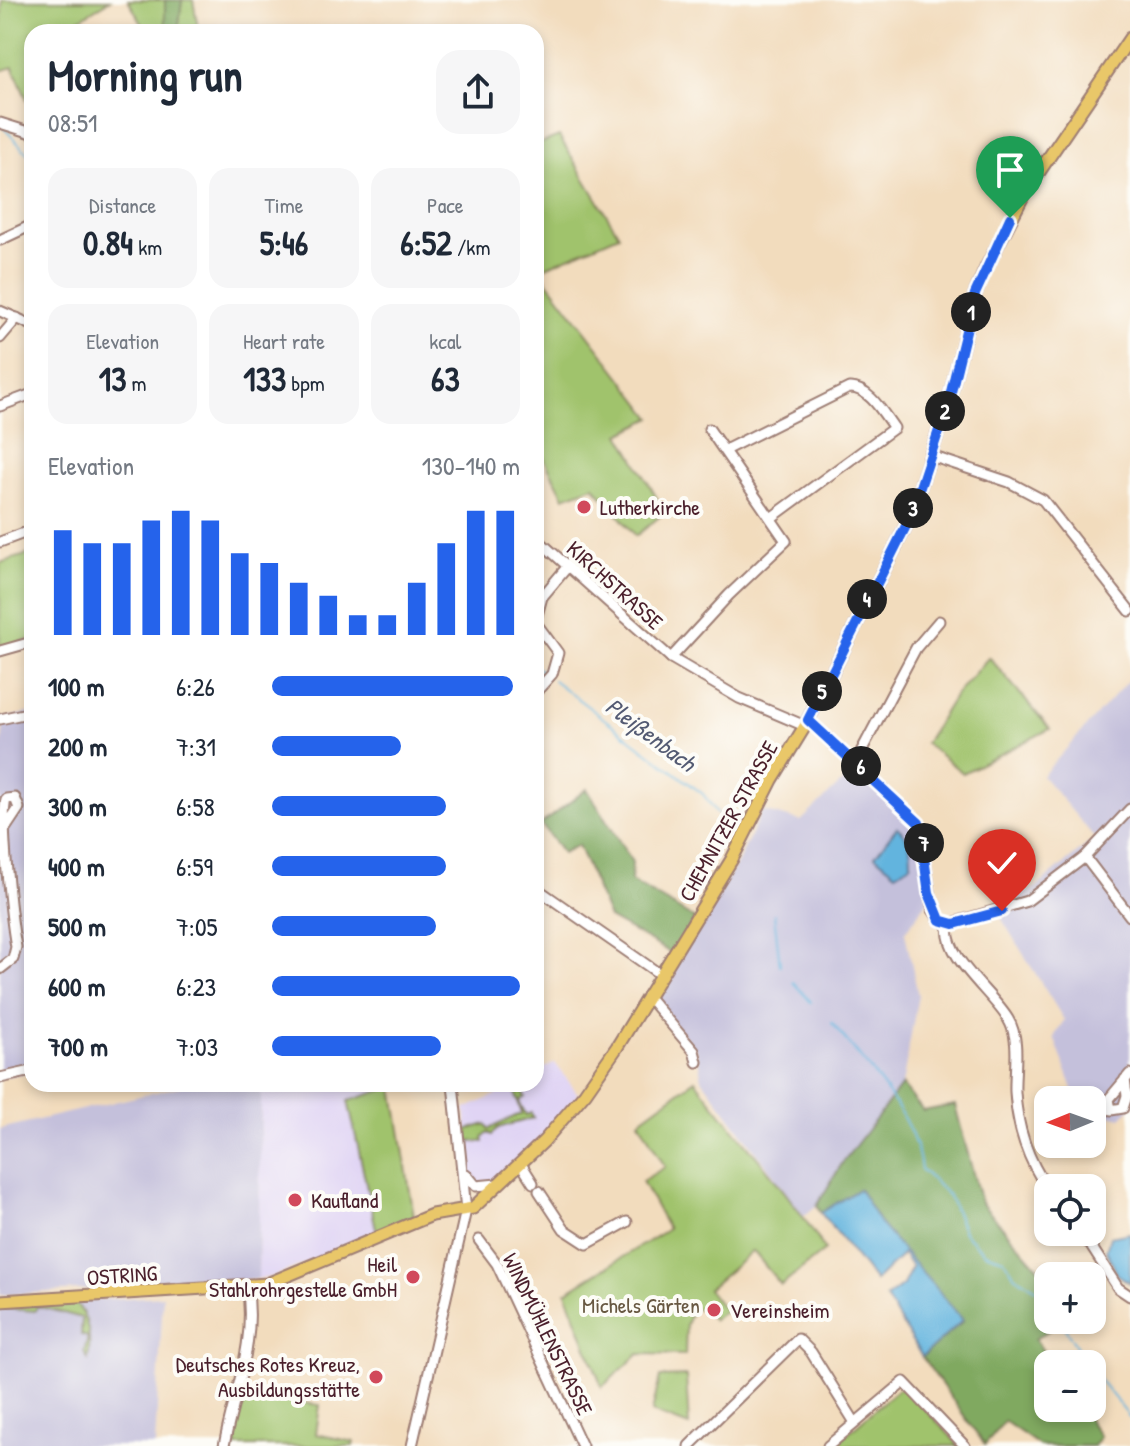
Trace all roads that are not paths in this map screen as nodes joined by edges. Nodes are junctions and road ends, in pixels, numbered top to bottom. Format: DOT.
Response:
graph roads {
  1 [pos="1130,38"];
  2 [pos="2,123"];
  3 [pos="24,130"];
  4 [pos="24,229"];
  5 [pos="0,240"];
  6 [pos="0,311"];
  7 [pos="17,318"];
  8 [pos="24,321"];
  9 [pos="0,338"];
  10 [pos="24,397"];
  11 [pos="11,401"];
  12 [pos="0,406"];
  13 [pos="0,416"];
  14 [pos="709,429"];
  15 [pos="725,450"];
  16 [pos="931,456"];
  17 [pos="771,518"];
  18 [pos="24,533"];
  19 [pos="0,542"];
  20 [pos="544,545"];
  21 [pos="568,566"];
  22 [pos="544,595"];
  23 [pos="1130,611"];
  24 [pos="939,621"];
  25 [pos="544,633"];
  26 [pos="24,644"];
  27 [pos="0,651"];
  28 [pos="671,658"];
  29 [pos="544,683"];
  30 [pos="24,714"];
  31 [pos="0,719"];
  32 [pos="806,723"];
  33 [pos="856,761"];
  34 [pos="1130,809"];
  35 [pos="1,835"];
  36 [pos="1085,857"];
  37 [pos="544,894"];
  38 [pos="1129,912"];
  39 [pos="949,924"];
  40 [pos="0,969"];
  41 [pos="661,975"];
  42 [pos="647,996"];
  43 [pos="697,1062"];
  44 [pos="24,1073"];
  45 [pos="0,1078"];
  46 [pos="454,1092"];
  47 [pos="521,1164"];
  48 [pos="463,1171"];
  49 [pos="1040,1174"];
  50 [pos="500,1183"];
  51 [pos="466,1210"];
  52 [pos="627,1222"];
  53 [pos="479,1240"];
  54 [pos="1091,1246"];
  55 [pos="247,1287"];
  56 [pos="1130,1296"];
  57 [pos="0,1301"];
  58 [pos="854,1421"];
  59 [pos="224,1446"];
  60 [pos="412,1446"];
  61 [pos="582,1446"];
  62 [pos="689,1446"];
  63 [pos="828,1446"];
  64 [pos="965,1446"];
  1 -- 16 [label="main road, CHEMNITZER STRASSE"];
  2 -- 3 [label="street"];
  4 -- 5 [label="street"];
  6 -- 7 [label="street"];
  7 -- 8 [label="street"];
  7 -- 9 [label="street"];
  10 -- 11 [label="street"];
  11 -- 12 [label="street"];
  11 -- 13 [label="street"];
  14 -- 15 [label="street"];
  15 -- 17 [label="street"];
  15 -- 17 [label="street"];
  16 -- 23 [label="street"];
  16 -- 32 [label="main road, CHEMNITZER STRASSE"];
  17 -- 28 [label="street, KIRCHSTRASSE"];
  18 -- 19 [label="street"];
  20 -- 21 [label="street, KIRCHSTRASSE"];
  21 -- 22 [label="street"];
  21 -- 28 [label="street, KIRCHSTRASSE"];
  24 -- 33 [label="street"];
  25 -- 29 [label="street"];
  26 -- 27 [label="street"];
  28 -- 32 [label="street, KIRCHSTRASSE"];
  30 -- 31 [label="street"];
  32 -- 33 [label="street, KIRCHSTRASSE"];
  32 -- 41 [label="main road, CHEMNITZER STRASSE"];
  33 -- 39 [label="street, KIRCHSTRASSE"];
  34 -- 36 [label="street"];
  35 -- 40 [label="street"];
  36 -- 38 [label="street"];
  36 -- 39 [label="street"];
  37 -- 41 [label="street"];
  39 -- 49 [label="street, KIRCHSTRASSE"];
  41 -- 42 [label="main road, CHEMNITZER STRASSE"];
  42 -- 43 [label="street"];
  42 -- 47 [label="main road, CHEMNITZER STRASSE"];
  44 -- 45 [label="street"];
  46 -- 48 [label="street"];
  47 -- 50 [label="main road, CHEMNITZER STRASSE"];
  47 -- 52 [label="street"];
  48 -- 50 [label="street"];
  48 -- 51 [label="street"];
  50 -- 51 [label="main road, CHEMNITZER STRASSE"];
  51 -- 55 [label="main road, OSTRING"];
  51 -- 60 [label="street"];
  53 -- 61 [label="street, WINDMÜHLENSTRASSE"];
  54 -- 56 [label="street"];
  55 -- 57 [label="main road, OSTRING"];
  55 -- 59 [label="street"];
  58 -- 62 [label="street"];
  58 -- 63 [label="street"];
  58 -- 64 [label="street"];
}
